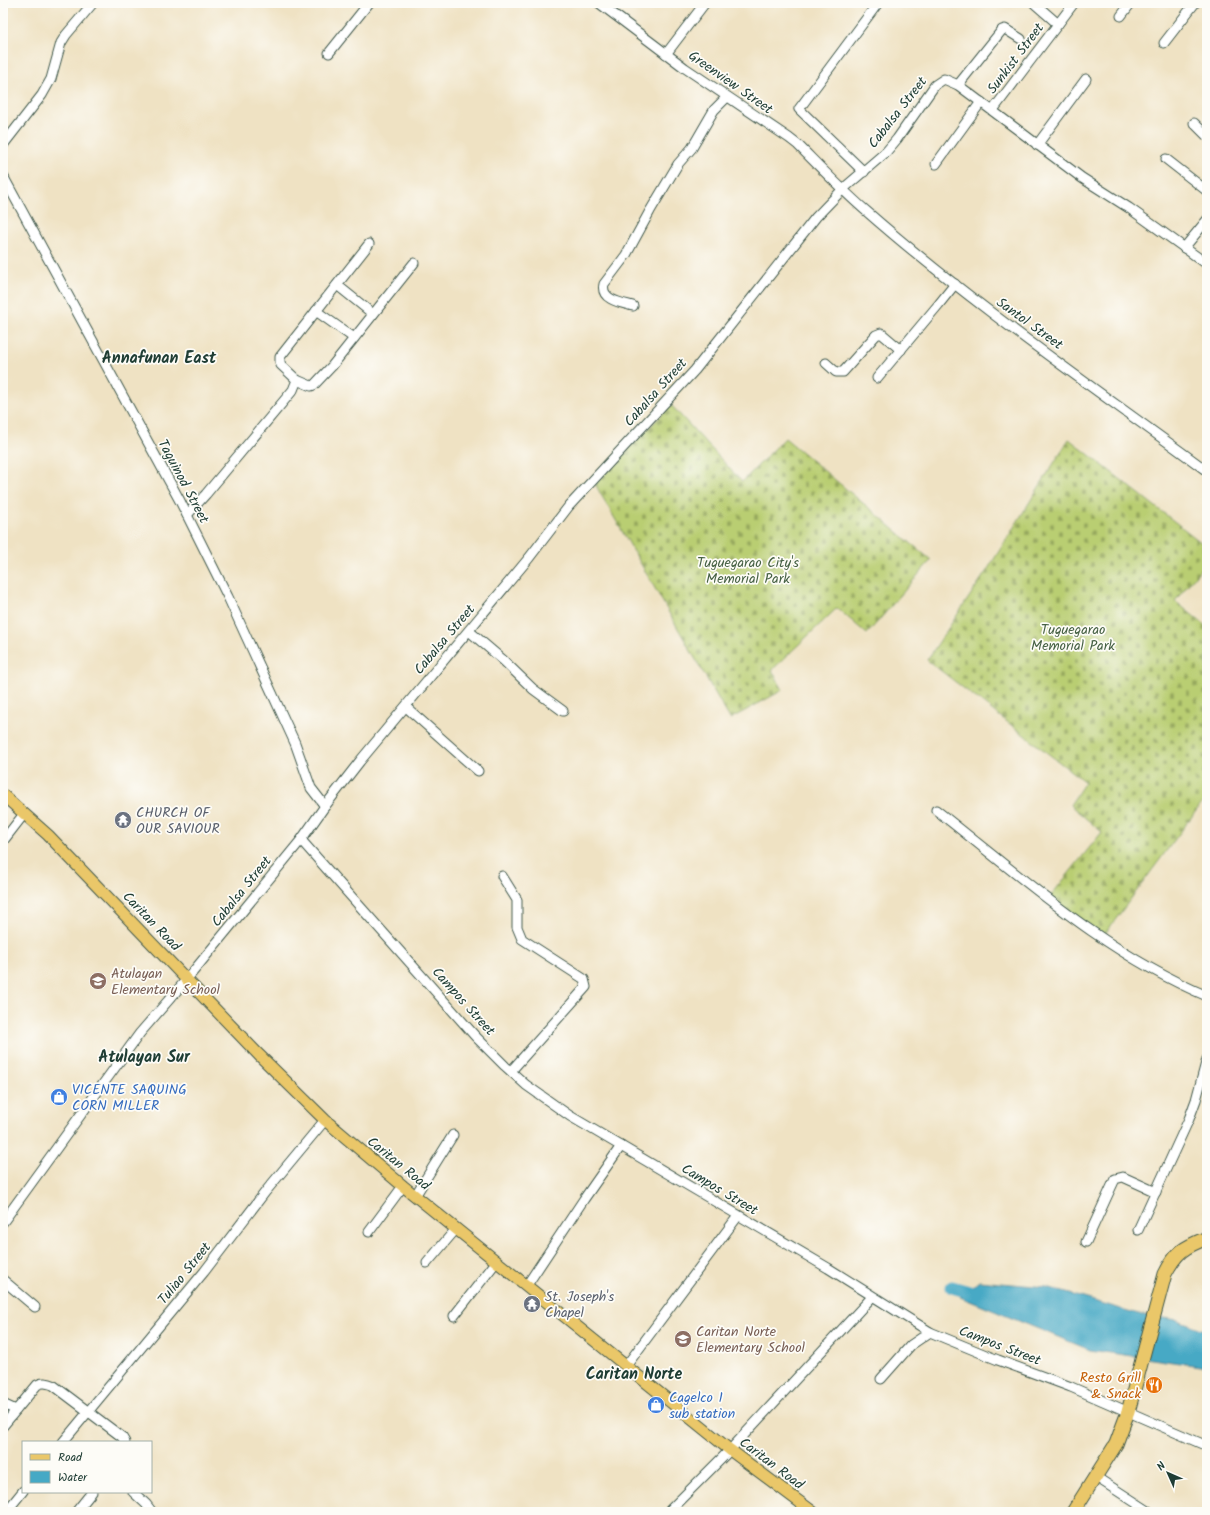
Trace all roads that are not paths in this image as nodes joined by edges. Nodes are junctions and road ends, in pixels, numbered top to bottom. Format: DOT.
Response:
graph roads {
  1 [pos="93,3"];
  2 [pos="369,3"];
  3 [pos="599,3"];
  4 [pos="705,3"];
  5 [pos="878,3"];
  6 [pos="1034,3"];
  7 [pos="1074,3"];
  8 [pos="1131,3"];
  9 [pos="1195,3"];
  10 [pos="1121,16"];
  11 [pos="1058,24"];
  12 [pos="1021,39"];
  13 [pos="1164,43"];
  14 [pos="329,53"];
  15 [pos="666,54"];
  16 [pos="1086,79"];
  17 [pos="958,85"];
  18 [pos="727,97"];
  19 [pos="981,102"];
  20 [pos="992,110"];
  21 [pos="1194,123"];
  22 [pos="1207,136"];
  23 [pos="3,144"];
  24 [pos="1037,145"];
  25 [pos="1166,159"];
  26 [pos="936,164"];
  27 [pos="864,172"];
  28 [pos="3,176"];
  29 [pos="5,188"];
  30 [pos="843,189"];
  31 [pos="1207,190"];
  32 [pos="1207,220"];
  33 [pos="369,244"];
  34 [pos="1184,248"];
  35 [pos="414,263"];
  36 [pos="1207,264"];
  37 [pos="955,284"];
  38 [pos="337,285"];
  39 [pos="634,306"];
  40 [pos="316,310"];
  41 [pos="373,314"];
  42 [pos="354,338"];
  43 [pos="901,350"];
  44 [pos="826,363"];
  45 [pos="877,378"];
  46 [pos="297,380"];
  47 [pos="1207,471"];
  48 [pos="187,515"];
  49 [pos="469,631"];
  50 [pos="406,707"];
  51 [pos="563,711"];
  52 [pos="478,771"];
  53 [pos="3,795"];
  54 [pos="325,806"];
  55 [pos="936,810"];
  56 [pos="24,814"];
  57 [pos="301,840"];
  58 [pos="3,841"];
  59 [pos="502,876"];
  60 [pos="187,979"];
  61 [pos="1207,996"];
  62 [pos="1207,1059"];
  63 [pos="511,1072"];
  64 [pos="325,1120"];
  65 [pos="453,1135"];
  66 [pos="621,1146"];
  67 [pos="403,1186"];
  68 [pos="1156,1192"];
  69 [pos="416,1196"];
  70 [pos="738,1216"];
  71 [pos="3,1222"];
  72 [pos="456,1229"];
  73 [pos="1138,1230"];
  74 [pos="369,1232"];
  75 [pos="1207,1238"];
  76 [pos="1086,1242"];
  77 [pos="496,1261"];
  78 [pos="427,1264"];
  79 [pos="3,1280"];
  80 [pos="527,1286"];
  81 [pos="872,1297"];
  82 [pos="35,1307"];
  83 [pos="454,1316"];
  84 [pos="930,1332"];
  85 [pos="626,1366"];
  86 [pos="881,1379"];
  87 [pos="3,1404"];
  88 [pos="16,1410"];
  89 [pos="88,1412"];
  90 [pos="1128,1412"];
  91 [pos="3,1426"];
  92 [pos="64,1441"];
  93 [pos="124,1441"];
  94 [pos="1207,1446"];
  95 [pos="730,1450"];
  96 [pos="1096,1477"];
  97 [pos="22,1492"];
  98 [pos="91,1493"];
  99 [pos="134,1493"];
  100 [pos="6,1512"];
  101 [pos="76,1512"];
  102 [pos="152,1512"];
  103 [pos="668,1512"];
  104 [pos="813,1512"];
  105 [pos="1073,1512"];
  106 [pos="1150,1512"];
  1 -- 23 [label="street"];
  2 -- 14 [label="street"];
  3 -- 15 [label="street, Greenview Street"];
  4 -- 15 [label="street"];
  5 -- 27 [label="street"];
  6 -- 11 [label="street"];
  7 -- 11 [label="street, Sunkist Street"];
  8 -- 10 [label="street"];
  9 -- 13 [label="street"];
  11 -- 20 [label="street, Sunkist Street"];
  12 -- 17 [label="street"];
  15 -- 18 [label="street, Greenview Street"];
  16 -- 24 [label="street"];
  17 -- 19 [label="street, Cabalsa Street"];
  17 -- 27 [label="street, Cabalsa Street"];
  18 -- 30 [label="street, Greenview Street"];
  18 -- 39 [label="street"];
  19 -- 20 [label="street, Cabalsa Street"];
  19 -- 26 [label="street"];
  20 -- 24 [label="street, Cabalsa Street"];
  21 -- 22 [label="street"];
  24 -- 34 [label="street, Cabalsa Street"];
  25 -- 31 [label="street"];
  27 -- 30 [label="street, Cabalsa Street"];
  28 -- 29 [label="street, Taguinod Street"];
  29 -- 48 [label="street, Taguinod Street"];
  30 -- 37 [label="street, Santol Street"];
  30 -- 49 [label="street, Cabalsa Street"];
  32 -- 34 [label="street"];
  33 -- 38 [label="street"];
  34 -- 36 [label="street, Cabalsa Street"];
  35 -- 41 [label="street"];
  37 -- 43 [label="street"];
  37 -- 47 [label="street, Santol Street"];
  38 -- 40 [label="street"];
  38 -- 41 [label="street"];
  40 -- 42 [label="street"];
  40 -- 46 [label="street"];
  41 -- 42 [label="street"];
  42 -- 46 [label="street"];
  43 -- 44 [label="street"];
  43 -- 45 [label="street"];
  46 -- 48 [label="street"];
  48 -- 54 [label="street, Taguinod Street"];
  49 -- 50 [label="street, Cabalsa Street"];
  49 -- 51 [label="street"];
  50 -- 52 [label="street"];
  50 -- 54 [label="street, Cabalsa Street"];
  53 -- 56 [label="main road, Caritan Road"];
  54 -- 57 [label="street, Cabalsa Street"];
  55 -- 61 [label="street"];
  56 -- 58 [label="street"];
  56 -- 60 [label="main road, Caritan Road"];
  57 -- 60 [label="street, Cabalsa Street"];
  57 -- 63 [label="street, Campos Street"];
  59 -- 63 [label="street"];
  60 -- 64 [label="main road, Caritan Road"];
  60 -- 71 [label="street, Cabalsa Street"];
  62 -- 68 [label="street"];
  63 -- 66 [label="street, Campos Street"];
  64 -- 67 [label="main road, Caritan Road"];
  64 -- 89 [label="street, Tuliao Street"];
  65 -- 69 [label="street"];
  66 -- 70 [label="street, Campos Street"];
  66 -- 80 [label="street"];
  67 -- 69 [label="main road, Caritan Road"];
  67 -- 74 [label="street"];
  68 -- 73 [label="street"];
  68 -- 76 [label="street"];
  69 -- 72 [label="main road, Caritan Road"];
  70 -- 81 [label="street, Campos Street"];
  70 -- 85 [label="street"];
  72 -- 77 [label="main road, Caritan Road"];
  72 -- 78 [label="street"];
  75 -- 90 [label="highway"];
  77 -- 80 [label="main road, Caritan Road"];
  77 -- 83 [label="street"];
  79 -- 82 [label="street"];
  80 -- 85 [label="main road, Caritan Road"];
  81 -- 84 [label="street, Campos Street"];
  81 -- 95 [label="street"];
  84 -- 86 [label="street"];
  84 -- 90 [label="street, Campos Street"];
  85 -- 95 [label="main road, Caritan Road"];
  87 -- 88 [label="street"];
  88 -- 89 [label="street"];
  88 -- 91 [label="street"];
  89 -- 92 [label="street, Tuliao Street"];
  89 -- 93 [label="street"];
  90 -- 94 [label="street, Campos Street"];
  90 -- 96 [label="highway"];
  95 -- 103 [label="street"];
  95 -- 104 [label="main road, Caritan Road"];
  96 -- 105 [label="highway"];
  96 -- 106 [label="street"];
  97 -- 100 [label="street"];
  98 -- 101 [label="street"];
  99 -- 102 [label="street"];
}
